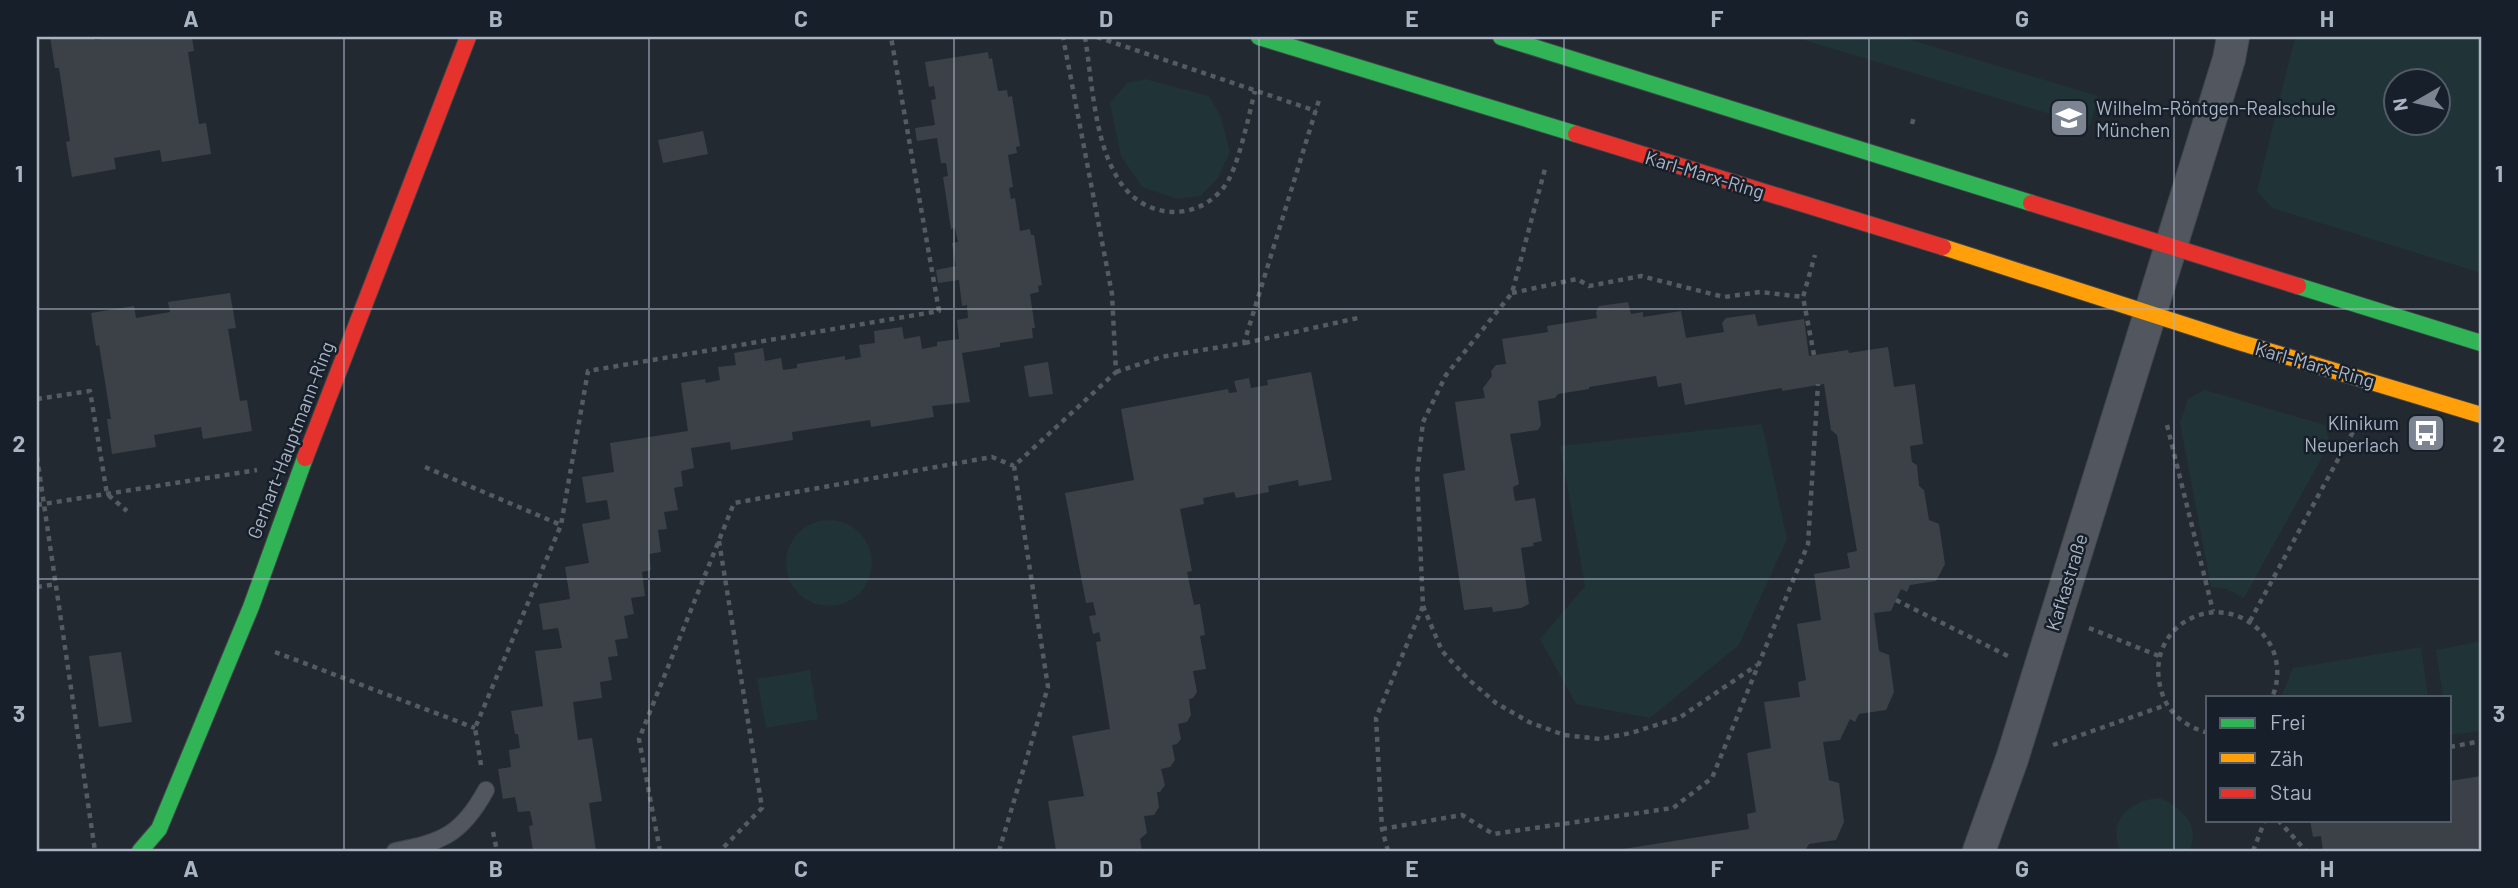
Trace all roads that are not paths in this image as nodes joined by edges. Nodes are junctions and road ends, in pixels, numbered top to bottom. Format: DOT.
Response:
graph roads {
  1 [pos="468,37"];
  2 [pos="1259,37"];
  3 [pos="1501,37"];
  4 [pos="2233,37"];
  5 [pos="2170,247"];
  6 [pos="2150,313"];
  7 [pos="2481,343"];
  8 [pos="2481,415"];
  9 [pos="486,790"];
  10 [pos="140,851"];
  11 [pos="395,851"];
  12 [pos="1979,851"];
  1 -- 10 [label="main road, Gerhart-Hauptmann-Ring"];
  2 -- 6 [label="main road, Karl-Marx-Ring"];
  3 -- 5 [label="main road"];
  4 -- 5 [label="street"];
  5 -- 6 [label="street"];
  5 -- 7 [label="main road"];
  6 -- 8 [label="main road, Karl-Marx-Ring"];
  6 -- 12 [label="street, Kafkastraße"];
  9 -- 11 [label="lane"];
}
